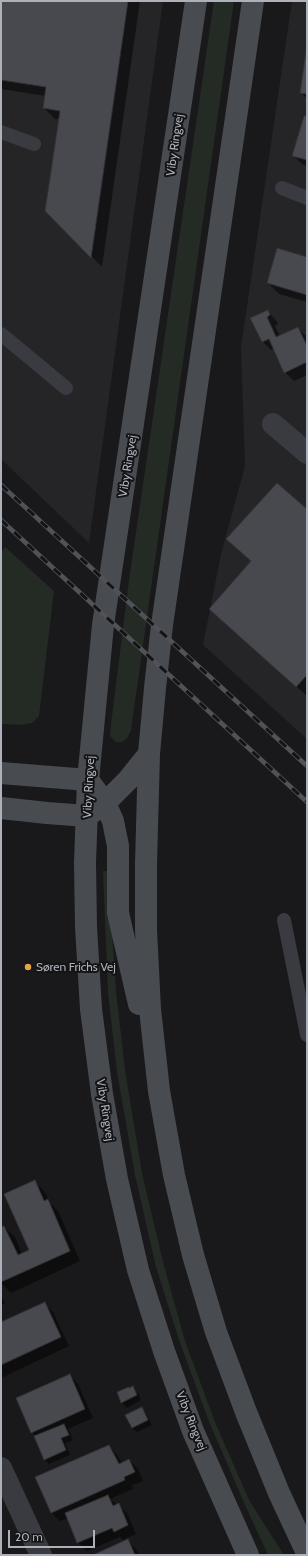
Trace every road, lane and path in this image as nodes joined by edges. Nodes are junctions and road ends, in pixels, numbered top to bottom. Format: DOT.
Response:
graph roads {
  1 [pos="196,1"];
  2 [pos="253,1"];
  3 [pos="1,132"];
  4 [pos="34,144"];
  5 [pos="282,188"];
  6 [pos="307,198"];
  7 [pos="1,334"];
  8 [pos="66,388"];
  9 [pos="274,424"];
  10 [pos="307,453"];
  11 [pos="149,754"];
  12 [pos="1,773"];
  13 [pos="88,780"];
  14 [pos="105,803"];
  15 [pos="1,808"];
  16 [pos="87,816"];
  17 [pos="284,920"];
  18 [pos="307,1035"];
  19 [pos="159,1091"];
  20 [pos="1,1468"];
  21 [pos="307,1553"];
  22 [pos="41,1555"];
  23 [pos="248,1555"];
  1 -- 13 [label="main road, Viby Ringvej"];
  2 -- 11 [label="main road"];
  3 -- 4 [label="lane"];
  5 -- 6 [label="lane"];
  7 -- 8 [label="lane"];
  9 -- 10 [label="street"];
  11 -- 14 [label="main road"];
  11 -- 19 [label="main road"];
  12 -- 13 [label="main road"];
  13 -- 14 [label="main road"];
  13 -- 16 [label="main road, Viby Ringvej"];
  14 -- 16 [label="main road"];
  14 -- 19 [label="main road"];
  15 -- 16 [label="main road"];
  16 -- 23 [label="main road, Viby Ringvej"];
  17 -- 18 [label="lane"];
  19 -- 21 [label="main road"];
  20 -- 22 [label="street"];
}
